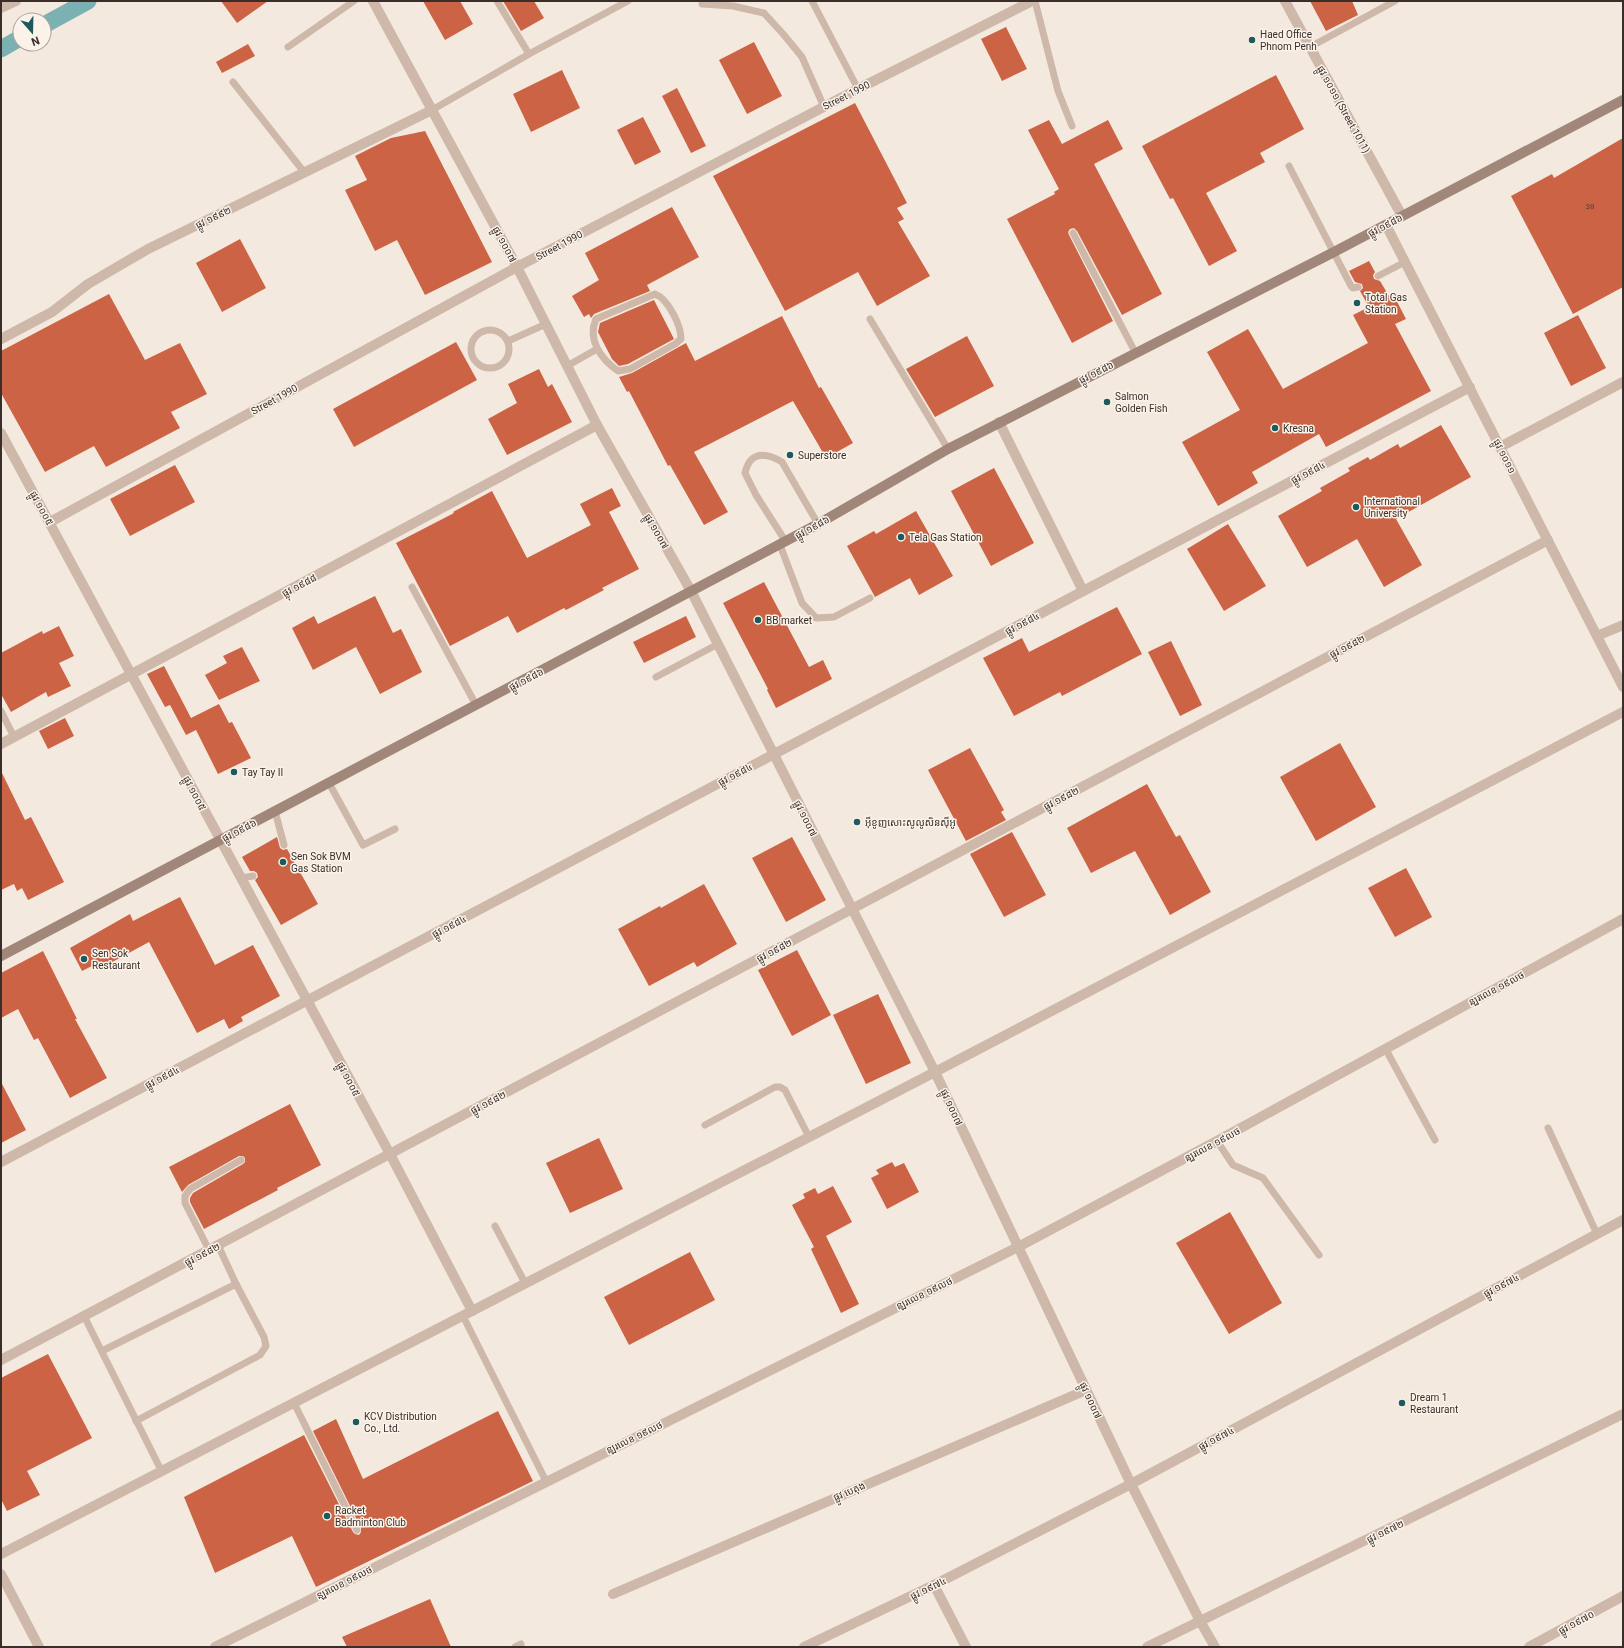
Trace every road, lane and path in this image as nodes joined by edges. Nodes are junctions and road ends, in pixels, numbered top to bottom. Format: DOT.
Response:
graph roads {
  1 [pos="16,1"];
  2 [pos="354,1"];
  3 [pos="373,1"];
  4 [pos="497,1"];
  5 [pos="628,1"];
  6 [pos="812,1"];
  7 [pos="1033,1"];
  8 [pos="1285,1"];
  9 [pos="1395,1"];
  10 [pos="702,4"];
  11 [pos="1,8"];
  12 [pos="288,47"];
  13 [pos="1310,47"];
  14 [pos="529,54"];
  15 [pos="233,82"];
  16 [pos="858,89"];
  17 [pos="1623,100"];
  18 [pos="824,107"];
  19 [pos="432,110"];
  20 [pos="1072,126"];
  21 [pos="1289,166"];
  22 [pos="304,172"];
  23 [pos="1402,216"];
  24 [pos="1386,224"];
  25 [pos="1074,234"];
  26 [pos="1334,252"];
  27 [pos="1405,262"];
  28 [pos="517,267"];
  29 [pos="1378,276"];
  30 [pos="1358,287"];
  31 [pos="870,319"];
  32 [pos="546,324"];
  33 [pos="1,339"];
  34 [pos="508,341"];
  35 [pos="597,350"];
  36 [pos="1135,352"];
  37 [pos="567,366"];
  38 [pos="1623,382"];
  39 [pos="1470,387"];
  40 [pos="999,422"];
  41 [pos="596,425"];
  42 [pos="1,433"];
  43 [pos="1500,448"];
  44 [pos="948,449"];
  45 [pos="50,522"];
  46 [pos="818,524"];
  47 [pos="1548,540"];
  48 [pos="783,543"];
  49 [pos="412,587"];
  50 [pos="691,591"];
  51 [pos="1083,591"];
  52 [pos="870,598"];
  53 [pos="1623,625"];
  54 [pos="1597,636"];
  55 [pos="718,644"];
  56 [pos="131,675"];
  57 [pos="656,677"];
  58 [pos="1623,687"];
  59 [pos="476,705"];
  60 [pos="1,711"];
  61 [pos="1623,712"];
  62 [pos="14,737"];
  63 [pos="1,744"];
  64 [pos="774,754"];
  65 [pos="329,783"];
  66 [pos="275,811"];
  67 [pos="395,829"];
  68 [pos="220,840"];
  69 [pos="284,845"];
  70 [pos="253,876"];
  71 [pos="241,878"];
  72 [pos="852,908"];
  73 [pos="1623,919"];
  74 [pos="1,956"];
  75 [pos="307,1000"];
  76 [pos="1385,1048"];
  77 [pos="935,1072"];
  78 [pos="705,1125"];
  79 [pos="1548,1128"];
  80 [pos="809,1137"];
  81 [pos="1435,1140"];
  82 [pos="1216,1141"];
  83 [pos="390,1154"];
  84 [pos="241,1160"];
  85 [pos="1,1162"];
  86 [pos="1623,1220"];
  87 [pos="495,1226"];
  88 [pos="1597,1234"];
  89 [pos="218,1245"];
  90 [pos="1018,1247"];
  91 [pos="209,1250"];
  92 [pos="1319,1255"];
  93 [pos="525,1283"];
  94 [pos="236,1284"];
  95 [pos="467,1313"];
  96 [pos="84,1316"];
  97 [pos="102,1351"];
  98 [pos="1,1360"];
  99 [pos="1086,1390"];
  100 [pos="294,1403"];
  101 [pos="1623,1414"];
  102 [pos="136,1420"];
  103 [pos="162,1472"];
  104 [pos="546,1481"];
  105 [pos="1131,1484"];
  106 [pos="357,1530"];
  107 [pos="1,1554"];
  108 [pos="1,1574"];
  109 [pos="934,1585"];
  110 [pos="613,1594"];
  111 [pos="1623,1596"];
  112 [pos="1200,1621"];
  113 [pos="39,1647"];
  114 [pos="215,1647"];
  115 [pos="804,1647"];
  116 [pos="966,1647"];
  117 [pos="1147,1647"];
  118 [pos="1215,1647"];
  119 [pos="1530,1647"];
  1 -- 11 [label="street"];
  2 -- 12 [label="lane"];
  3 -- 19 [label="street, ផ្លូវ ១០០៧"];
  4 -- 14 [label="lane"];
  5 -- 14 [label="lane"];
  6 -- 16 [label="lane"];
  7 -- 16 [label="street, Street 1990"];
  7 -- 20 [label="lane"];
  8 -- 13 [label="street, ផ្លូវ ១០១១ (Street 1011)"];
  9 -- 13 [label="lane"];
  10 -- 18 [label="lane"];
  13 -- 23 [label="street, ផ្លូវ ១០១១ (Street 1011)"];
  14 -- 19 [label="lane"];
  15 -- 22 [label="lane"];
  16 -- 18 [label="street, Street 1990"];
  17 -- 23 [label="main road, ផ្លូវ ១៩៨៦"];
  18 -- 28 [label="street, Street 1990"];
  19 -- 22 [label="street, ផ្លូវ ១៩៩២"];
  19 -- 28 [label="street, ផ្លូវ ១០០៧"];
  21 -- 26 [label="lane"];
  22 -- 33 [label="street, ផ្លូវ ១៩៩២"];
  23 -- 24 [label="main road, ផ្លូវ ១៩៨៦"];
  24 -- 26 [label="main road, ផ្លូវ ១៩៨៦"];
  24 -- 27 [label="street, ផ្លូវ ១០១១"];
  25 -- 36 [label="lane"];
  26 -- 30 [label="lane"];
  26 -- 36 [label="main road, ផ្លូវ ១៩៨៦"];
  27 -- 29 [label="lane"];
  27 -- 39 [label="street, ផ្លូវ ១០១១"];
  28 -- 32 [label="street, ផ្លូវ ១០០៧"];
  28 -- 45 [label="street, Street 1990"];
  31 -- 44 [label="lane"];
  32 -- 34 [label="lane"];
  32 -- 37 [label="street, ផ្លូវ ១០០៧"];
  34 -- 34 [label="lane"];
  35 -- 35 [label="lane"];
  35 -- 37 [label="lane"];
  36 -- 40 [label="main road, ផ្លូវ ១៩៨៦"];
  37 -- 41 [label="street, ផ្លូវ ១០០៧"];
  38 -- 43 [label="street"];
  39 -- 43 [label="street, ផ្លូវ ១០១១"];
  39 -- 51 [label="street, ផ្លូវ ១៩៨៤"];
  40 -- 44 [label="main road, ផ្លូវ ១៩៨៦"];
  40 -- 51 [label="street"];
  41 -- 50 [label="street, ផ្លូវ ១០០៧"];
  41 -- 56 [label="street, ផ្លុវ ១៩៨៨"];
  42 -- 45 [label="street, ផ្លូវ ១០០៥"];
  43 -- 47 [label="street, ផ្លូវ ១០១១"];
  44 -- 46 [label="main road, ផ្លូវ ១៩៨៦"];
  45 -- 56 [label="street, ផ្លូវ ១០០៥"];
  46 -- 48 [label="main road, ផ្លូវ ១៩៨៦"];
  46 -- 48 [label="lane"];
  47 -- 54 [label="street, ផ្លូវ ១០១១"];
  47 -- 72 [label="street, ផ្លូវ ១៩៨២"];
  48 -- 50 [label="main road, ផ្លូវ ១៩៨៦"];
  48 -- 52 [label="lane"];
  49 -- 59 [label="lane"];
  50 -- 55 [label="street, ផ្លូវ ១០០៧"];
  50 -- 59 [label="main road, ផ្លូវ ១៩៨៦"];
  51 -- 64 [label="street, ផ្លូវ ១៩៨៤"];
  53 -- 54 [label="street"];
  54 -- 58 [label="street, ផ្លូវ ១០១១"];
  55 -- 57 [label="lane"];
  55 -- 64 [label="street, ផ្លូវ ១០០៧"];
  56 -- 62 [label="street, ផ្លុវ ១៩៨៨"];
  56 -- 68 [label="street, ផ្លូវ ១០០៥"];
  59 -- 65 [label="main road, ផ្លូវ ១៩៨៦"];
  60 -- 62 [label="lane"];
  61 -- 77 [label="street"];
  62 -- 63 [label="street, ផ្លុវ ១៩៨៨"];
  64 -- 72 [label="street, ផ្លូវ ១០០៧"];
  64 -- 75 [label="street, ផ្លូវ ១៩៨៤"];
  65 -- 66 [label="main road, ផ្លូវ ១៩៨៦"];
  65 -- 67 [label="lane"];
  66 -- 68 [label="main road, ផ្លូវ ១៩៨៦"];
  66 -- 69 [label="lane"];
  68 -- 71 [label="street, ផ្លូវ ១០០៥"];
  68 -- 74 [label="main road, ផ្លូវ ១៩៨៦"];
  70 -- 71 [label="lane"];
  71 -- 75 [label="street, ផ្លូវ ១០០៥"];
  72 -- 77 [label="street, ផ្លូវ ១០០៧"];
  72 -- 83 [label="street, ផ្លូវ ១៩៨២"];
  73 -- 76 [label="street, ន្ឡរលេខ ១៩លថ"];
  75 -- 83 [label="street, ផ្លូវ ១០០៥"];
  75 -- 85 [label="street, ផ្លូវ ១៩៨៤"];
  76 -- 81 [label="lane"];
  76 -- 82 [label="street, ន្ឡរលេខ ១៩លថ"];
  77 -- 80 [label="street"];
  77 -- 90 [label="street, ផ្លូវ ១០០៧"];
  78 -- 80 [label="lane"];
  79 -- 88 [label="lane"];
  80 -- 93 [label="street"];
  82 -- 90 [label="street, ន្ឡរលេខ ១៩លថ"];
  82 -- 92 [label="lane"];
  83 -- 89 [label="street, ផ្លូវ ១៩៨២"];
  83 -- 95 [label="street, ផ្លូវ ១០០៥"];
  84 -- 91 [label="lane"];
  86 -- 88 [label="street, ផ្លូវ ១៩៧៤"];
  87 -- 93 [label="lane"];
  88 -- 105 [label="street, ផ្លូវ ១៩៧៤"];
  89 -- 91 [label="street, ផ្លូវ ១៩៨២"];
  89 -- 94 [label="lane"];
  90 -- 99 [label="street, ផ្លូវ ១០០៧"];
  90 -- 104 [label="street, ន្ឡរលេខ ១៩លថ"];
  91 -- 96 [label="street, ផ្លូវ ១៩៨២"];
  93 -- 95 [label="street"];
  94 -- 97 [label="lane"];
  94 -- 102 [label="lane"];
  95 -- 100 [label="street"];
  95 -- 104 [label="lane"];
  96 -- 97 [label="lane"];
  96 -- 98 [label="street, ផ្លូវ ១៩៨២"];
  97 -- 102 [label="lane"];
  99 -- 105 [label="street, ផ្លូវ ១០០៧"];
  99 -- 110 [label="street, ផ្លូវ បេតុង"];
  100 -- 103 [label="street"];
  100 -- 106 [label="lane"];
  101 -- 112 [label="street, ផ្លូវ ១៩៧២"];
  102 -- 103 [label="lane"];
  103 -- 107 [label="street"];
  104 -- 114 [label="street, ន្ឡរលេខ ១៩លថ"];
  105 -- 109 [label="street, ផ្លូវ ១៩៧៤"];
  105 -- 112 [label="street, ផ្លូវ ១០០៧"];
  108 -- 113 [label="street"];
  109 -- 115 [label="street, ផ្លូវ ១៩៧៤"];
  109 -- 116 [label="street"];
  111 -- 119 [label="street, ផ្លូវ ១៩៧០"];
  112 -- 117 [label="street, ផ្លូវ ១៩៧២"];
  112 -- 118 [label="street, ផ្លូវ ១០០៧"];
}
